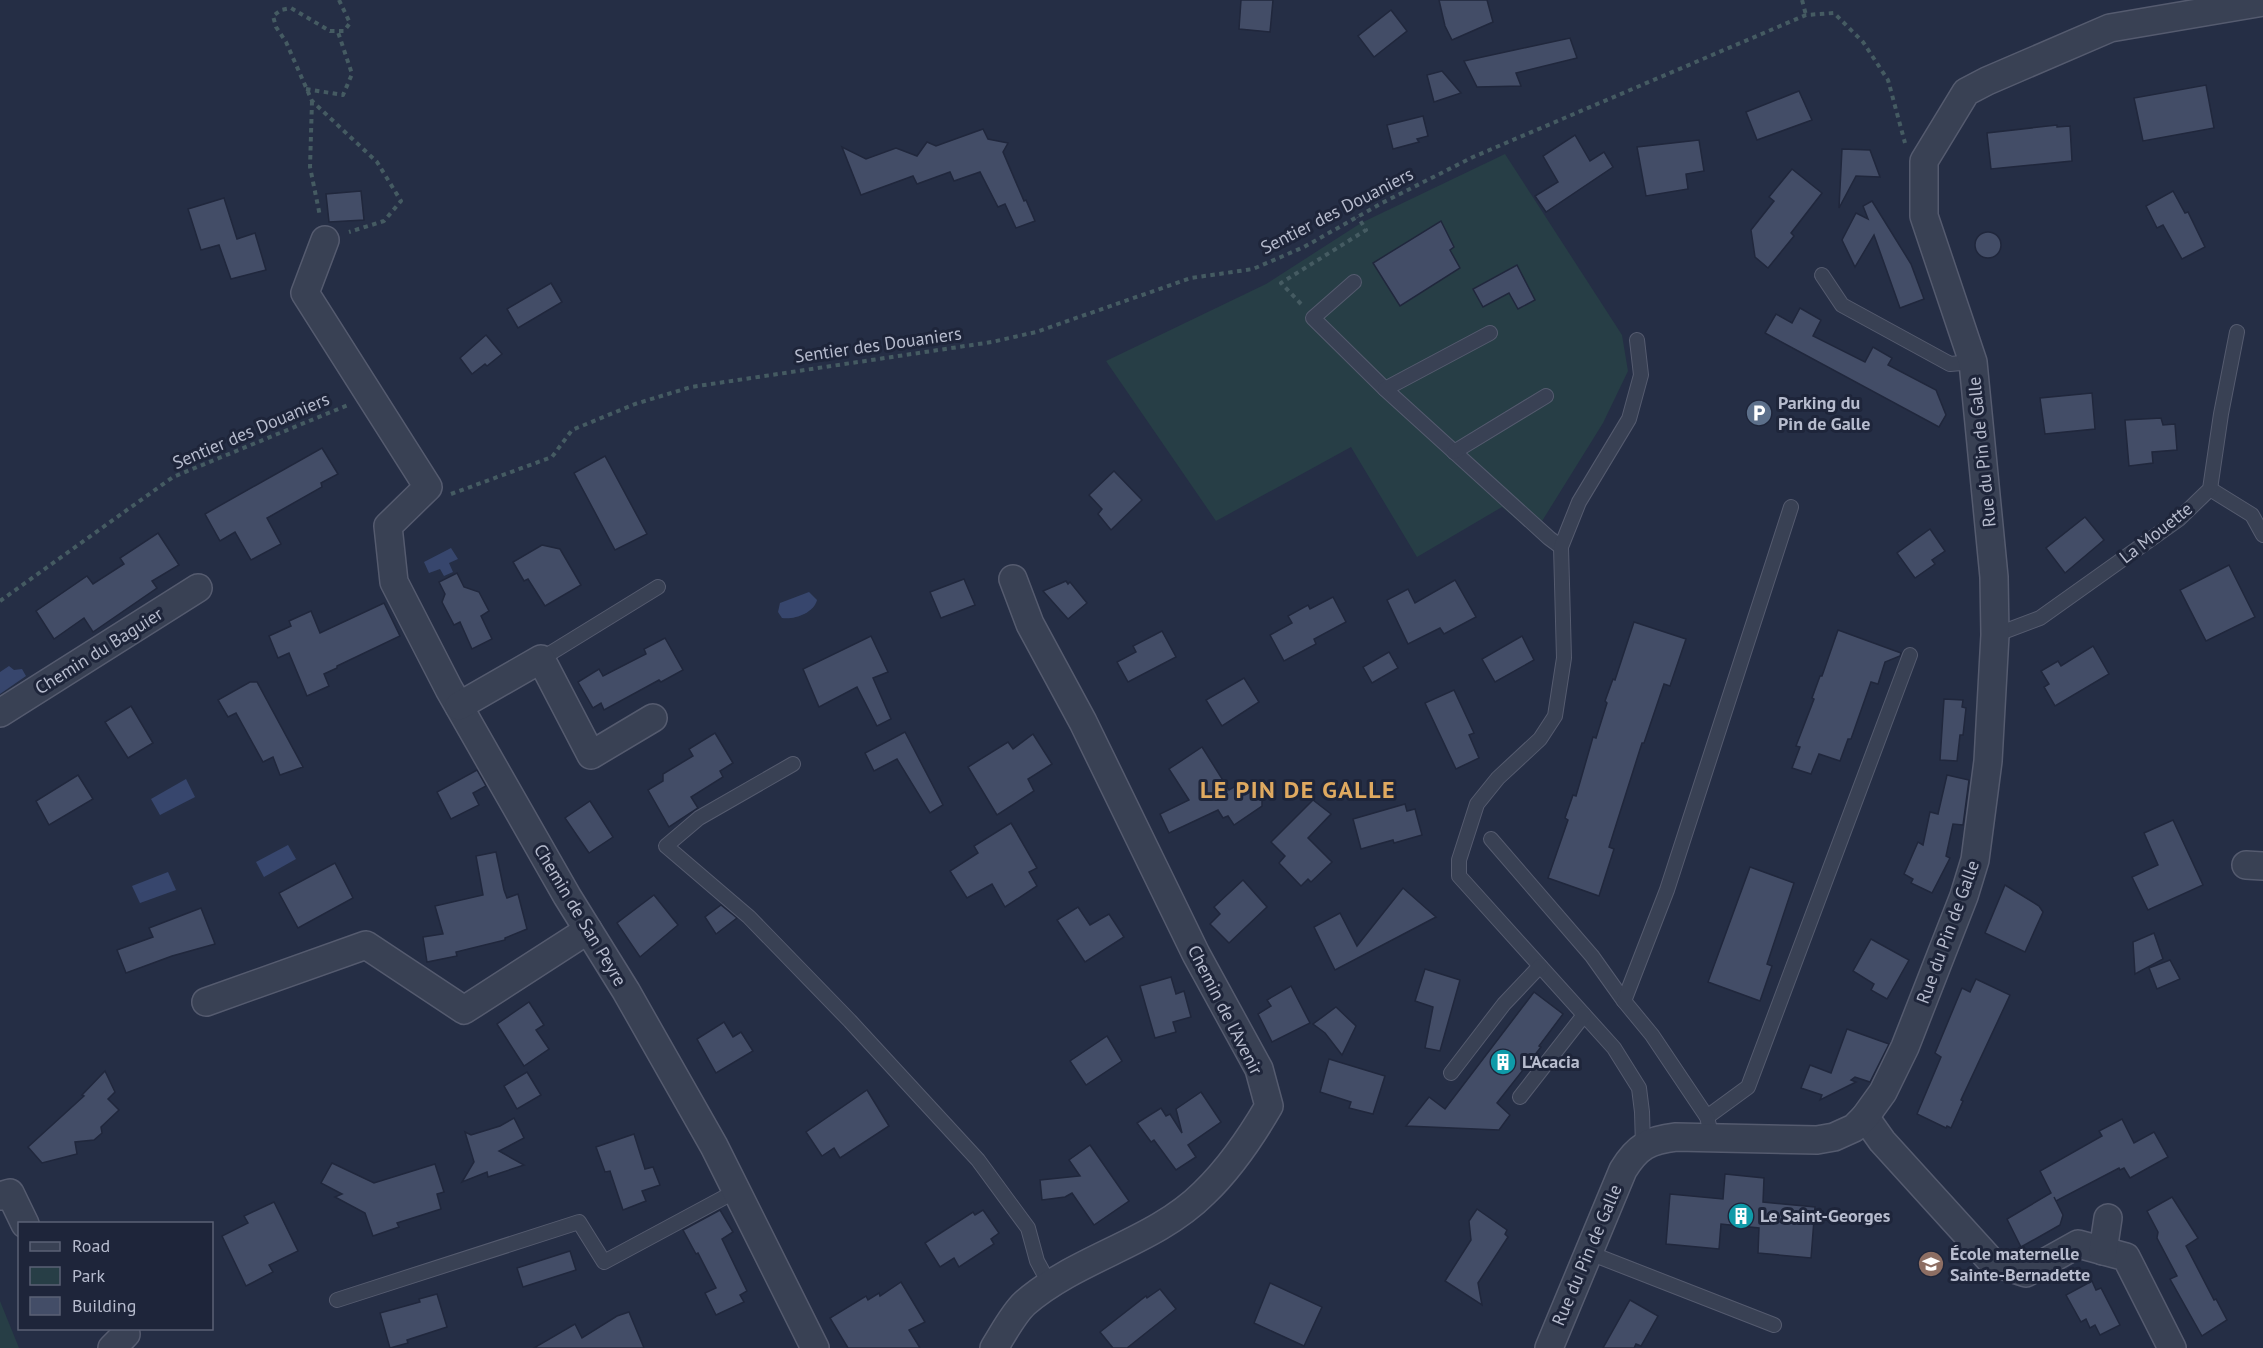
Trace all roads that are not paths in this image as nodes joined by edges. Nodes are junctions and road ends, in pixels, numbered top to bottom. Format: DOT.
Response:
graph roads {
  1 [pos="2263,2"];
  2 [pos="325,240"];
  3 [pos="1822,275"];
  4 [pos="1354,282"];
  5 [pos="2237,332"];
  6 [pos="1490,333"];
  7 [pos="1637,340"];
  8 [pos="1973,362"];
  9 [pos="1385,389"];
  10 [pos="1546,396"];
  11 [pos="1454,452"];
  12 [pos="2210,489"];
  13 [pos="1791,507"];
  14 [pos="2263,535"];
  15 [pos="1561,547"];
  16 [pos="1013,579"];
  17 [pos="658,586"];
  18 [pos="198,588"];
  19 [pos="1995,635"];
  20 [pos="1910,655"];
  21 [pos="541,659"];
  22 [pos="459,706"];
  23 [pos="0,713"];
  24 [pos="652,718"];
  25 [pos="794,764"];
  26 [pos="1491,839"];
  27 [pos="588,930"];
  28 [pos="1540,966"];
  29 [pos="1624,1000"];
  30 [pos="206,1002"];
  31 [pos="1584,1015"];
  32 [pos="1451,1073"];
  33 [pos="1520,1098"];
  34 [pos="1865,1117"];
  35 [pos="1709,1127"];
  36 [pos="1643,1146"];
  37 [pos="736,1191"];
  38 [pos="0,1196"];
  39 [pos="2109,1218"];
  40 [pos="24,1222"];
  41 [pos="2103,1251"];
  42 [pos="1587,1252"];
  43 [pos="1050,1285"];
  44 [pos="337,1300"];
  45 [pos="1774,1325"];
  46 [pos="815,1348"];
  47 [pos="994,1348"];
  48 [pos="1549,1348"];
  49 [pos="2172,1348"];
  1 -- 8 [label="street, Rue du Pin de Galle"];
  2 -- 22 [label="street, Chemin de San Peyre"];
  3 -- 8 [label="lane"];
  4 -- 9 [label="lane"];
  5 -- 12 [label="lane, La Mouette"];
  6 -- 9 [label="lane"];
  7 -- 15 [label="lane"];
  8 -- 19 [label="street, Rue du Pin de Galle"];
  9 -- 11 [label="lane"];
  10 -- 11 [label="lane"];
  11 -- 15 [label="lane"];
  12 -- 14 [label="lane"];
  12 -- 19 [label="lane, La Mouette"];
  13 -- 29 [label="lane"];
  15 -- 28 [label="lane"];
  16 -- 43 [label="street, Chemin de l'Avenir"];
  17 -- 21 [label="lane"];
  18 -- 23 [label="street, Chemin du Baguier"];
  19 -- 34 [label="street, Rue du Pin de Galle"];
  20 -- 35 [label="lane"];
  21 -- 22 [label="street"];
  21 -- 24 [label="street"];
  22 -- 27 [label="street, Chemin de San Peyre"];
  25 -- 43 [label="lane"];
  26 -- 29 [label="lane"];
  27 -- 30 [label="street"];
  27 -- 37 [label="street, Chemin de San Peyre"];
  28 -- 31 [label="lane"];
  28 -- 32 [label="lane"];
  29 -- 35 [label="lane"];
  31 -- 33 [label="lane"];
  31 -- 36 [label="lane"];
  34 -- 35 [label="street, Rue du Pin de Galle"];
  34 -- 41 [label="street"];
  35 -- 36 [label="street, Rue du Pin de Galle"];
  36 -- 42 [label="street, Rue du Pin de Galle"];
  37 -- 44 [label="lane"];
  37 -- 46 [label="street, Chemin de San Peyre"];
  38 -- 40 [label="street"];
  39 -- 41 [label="street"];
  41 -- 49 [label="street"];
  42 -- 45 [label="lane"];
  42 -- 48 [label="street, Rue du Pin de Galle"];
  43 -- 47 [label="street, Chemin de l'Avenir"];
}
